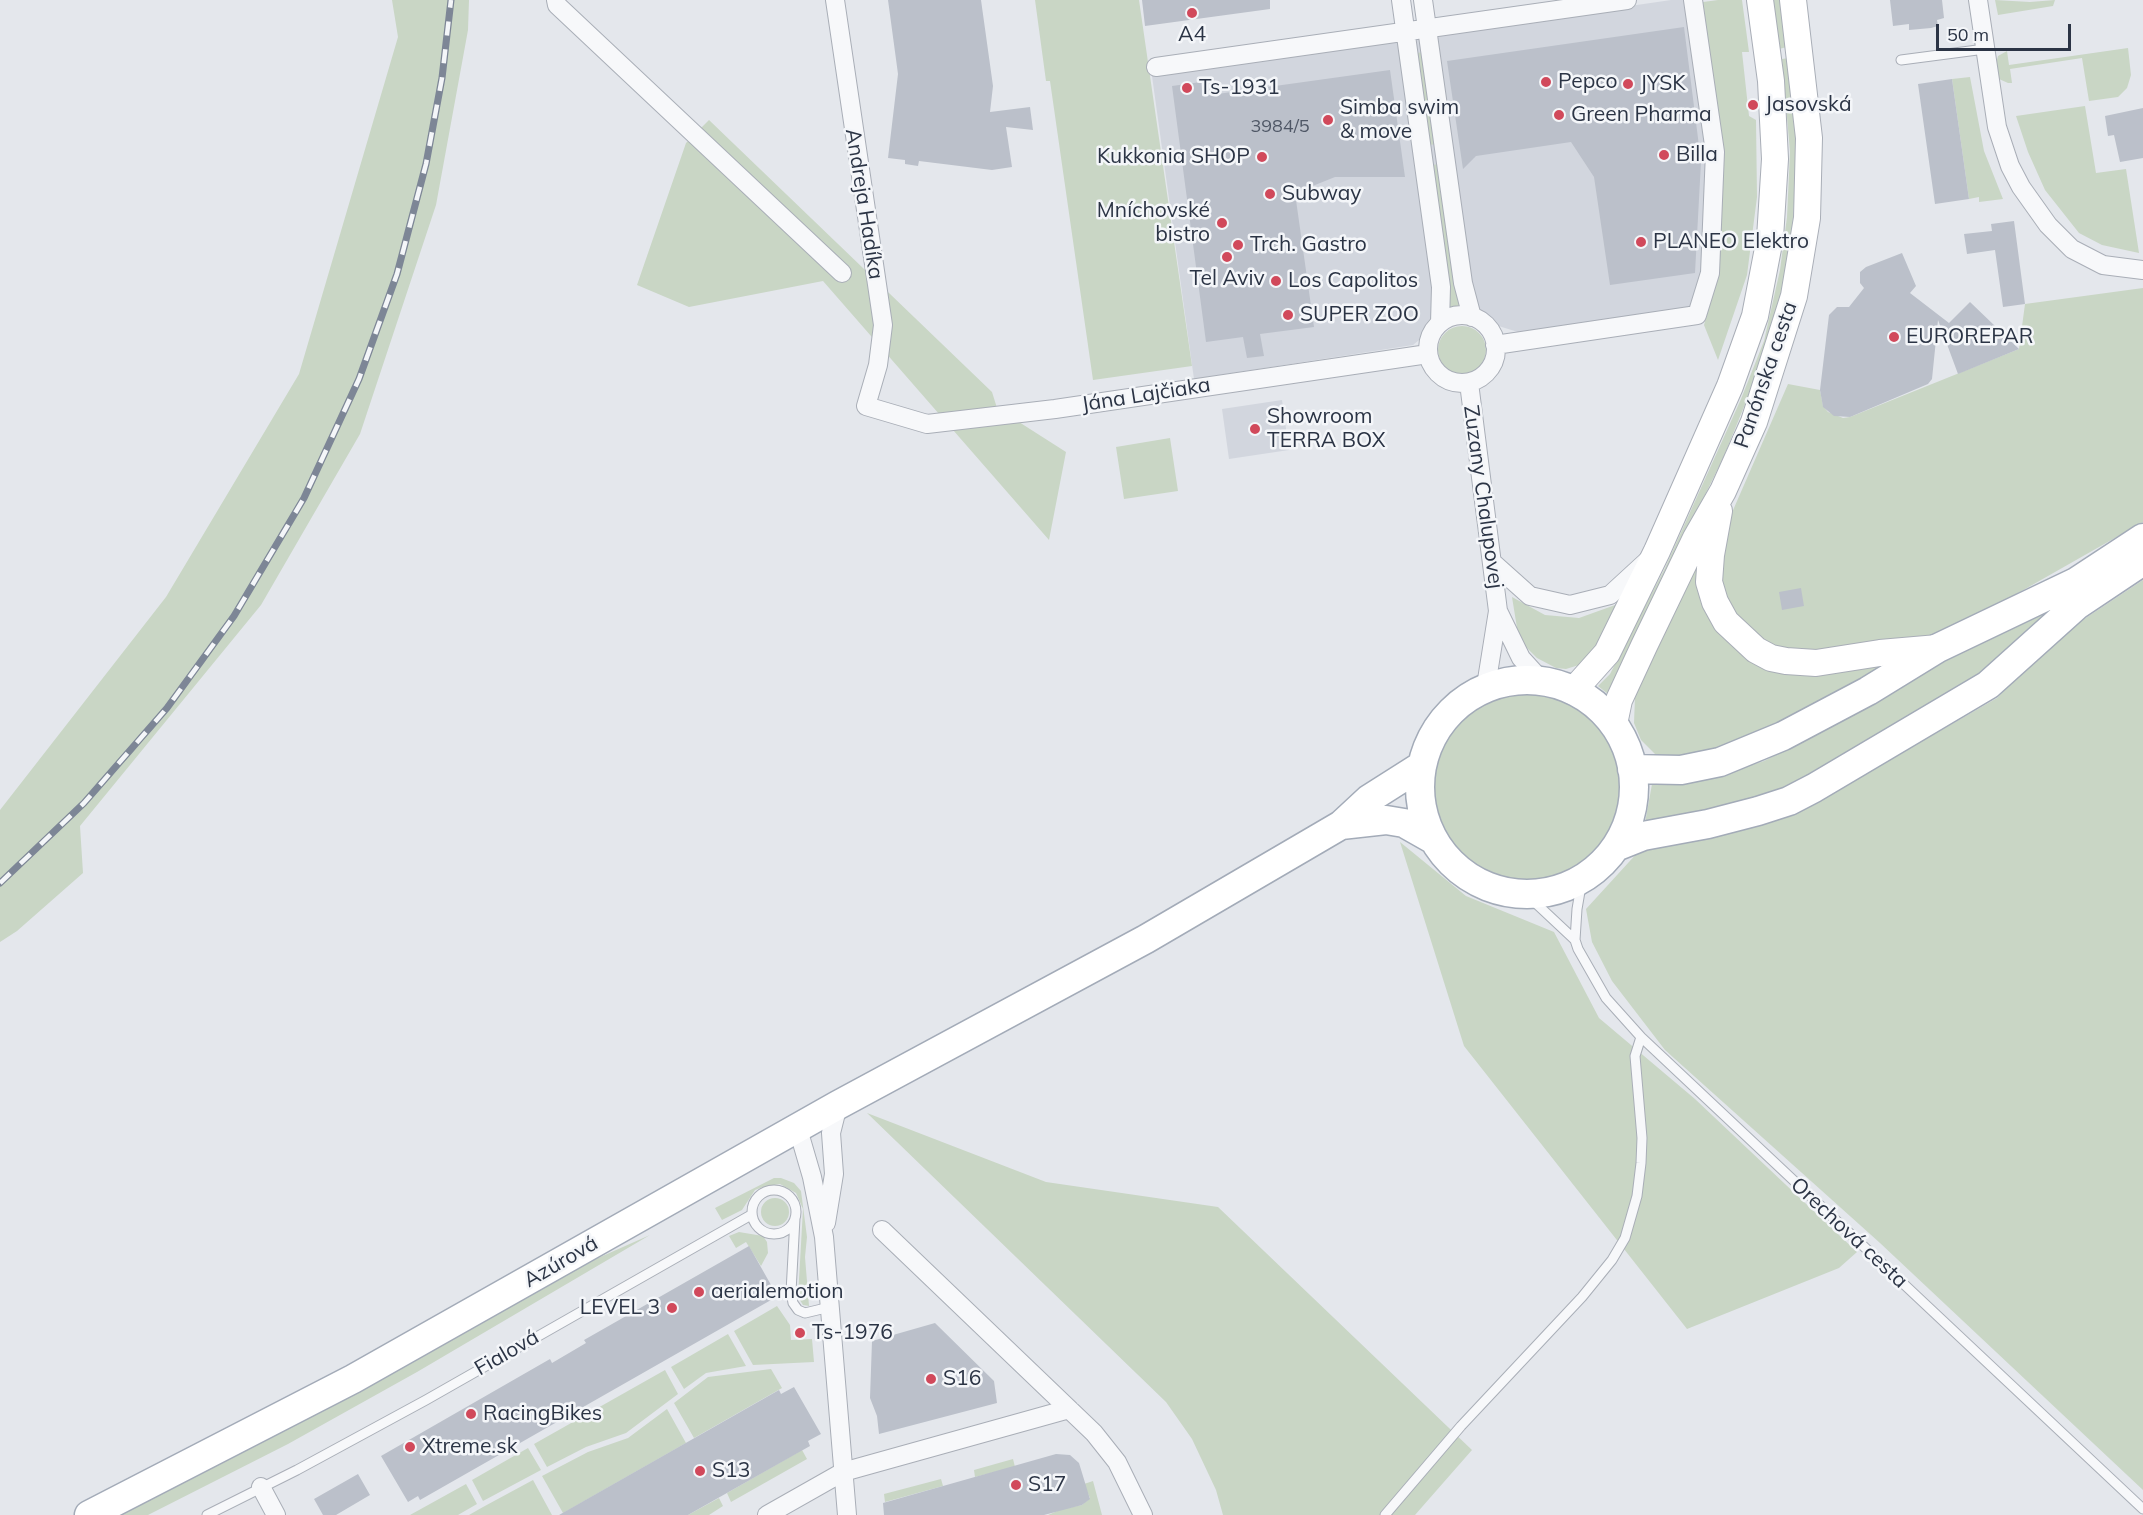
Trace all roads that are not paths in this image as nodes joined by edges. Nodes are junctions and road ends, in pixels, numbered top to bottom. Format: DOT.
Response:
graph roads {
  1 [pos="556,0"];
  2 [pos="835,0"];
  3 [pos="1401,0"];
  4 [pos="1423,0"];
  5 [pos="1627,0"];
  6 [pos="1694,0"];
  7 [pos="1760,0"];
  8 [pos="1793,0"];
  9 [pos="1978,0"];
  10 [pos="1427,30"];
  11 [pos="1406,33"];
  12 [pos="1985,49"];
  13 [pos="1901,60"];
  14 [pos="1156,67"];
  15 [pos="2143,270"];
  16 [pos="842,273"];
  17 [pos="1472,317"];
  18 [pos="1440,323"];
  19 [pos="1495,345"];
  20 [pos="1428,354"];
  21 [pos="1469,383"];
  22 [pos="866,406"];
  23 [pos="1723,491"];
  24 [pos="2143,538"];
  25 [pos="1658,551"];
  26 [pos="2143,561"];
  27 [pos="1492,562"];
  28 [pos="1498,611"];
  29 [pos="1938,648"];
  30 [pos="1541,680"];
  31 [pos="1486,686"];
  32 [pos="1573,691"];
  33 [pos="1614,724"];
  34 [pos="1421,766"];
  35 [pos="1632,769"];
  36 [pos="1341,825"];
  37 [pos="1434,840"];
  38 [pos="1618,846"];
  39 [pos="1582,880"];
  40 [pos="1527,895"];
  41 [pos="1575,940"];
  42 [pos="1641,1037"];
  43 [pos="838,1105"];
  44 [pos="798,1129"];
  45 [pos="751,1215"];
  46 [pos="795,1217"];
  47 [pos="882,1230"];
  48 [pos="824,1237"];
  49 [pos="830,1307"];
  50 [pos="1069,1409"];
  51 [pos="843,1472"];
  52 [pos="261,1487"];
  53 [pos="2143,1509"];
  54 [pos="89,1515"];
  55 [pos="207,1515"];
  56 [pos="276,1515"];
  57 [pos="767,1515"];
  58 [pos="847,1515"];
  59 [pos="1143,1515"];
  60 [pos="1385,1515"];
  1 -- 16 [label="street"];
  2 -- 22 [label="street, Andreja Hadíka"];
  3 -- 11 [label="street"];
  4 -- 10 [label="street"];
  5 -- 10 [label="street"];
  6 -- 19 [label="street"];
  7 -- 25 [label="main road, Panónska cesta"];
  8 -- 23 [label="main road, Panónska cesta"];
  9 -- 12 [label="street"];
  10 -- 11 [label="street"];
  10 -- 17 [label="street"];
  11 -- 14 [label="street"];
  11 -- 18 [label="street"];
  12 -- 13 [label="lane"];
  12 -- 15 [label="street"];
  17 -- 18 [label="street"];
  17 -- 19 [label="street"];
  18 -- 20 [label="street"];
  19 -- 21 [label="street, Zuzany Chalupovej"];
  20 -- 21 [label="street, Zuzany Chalupovej"];
  20 -- 22 [label="street, Jána Lajčiaka"];
  21 -- 27 [label="street, Zuzany Chalupovej"];
  23 -- 29 [label="main road"];
  23 -- 33 [label="main road, Panónska cesta"];
  24 -- 29 [label="main road"];
  25 -- 27 [label="street"];
  25 -- 32 [label="main road, Panónska cesta"];
  26 -- 38 [label="main road"];
  27 -- 28 [label="street, Zuzany Chalupovej"];
  28 -- 30 [label="street"];
  28 -- 31 [label="street"];
  29 -- 35 [label="main road"];
  30 -- 31 [label="main road"];
  30 -- 32 [label="main road"];
  31 -- 34 [label="main road"];
  32 -- 33 [label="main road"];
  33 -- 35 [label="main road"];
  34 -- 36 [label="main road"];
  34 -- 37 [label="main road"];
  35 -- 38 [label="main road"];
  36 -- 37 [label="main road"];
  36 -- 43 [label="main road, Azúrová"];
  37 -- 40 [label="main road"];
  38 -- 39 [label="main road"];
  39 -- 40 [label="main road"];
  39 -- 41 [label="lane"];
  40 -- 41 [label="lane"];
  41 -- 42 [label="lane, Orechová cesta"];
  42 -- 53 [label="lane, Orechová cesta"];
  42 -- 60 [label="lane"];
  43 -- 44 [label="main road, Azúrová"];
  43 -- 48 [label="street"];
  44 -- 48 [label="street"];
  44 -- 54 [label="main road, Azúrová"];
  45 -- 46 [label="lane"];
  45 -- 46 [label="lane"];
  45 -- 52 [label="lane, Fialová"];
  46 -- 49 [label="lane"];
  47 -- 50 [label="street"];
  48 -- 49 [label="street"];
  49 -- 51 [label="street"];
  50 -- 51 [label="street"];
  50 -- 59 [label="street"];
  51 -- 57 [label="street"];
  51 -- 58 [label="street"];
  52 -- 55 [label="lane, Fialová"];
  52 -- 56 [label="street"];
}
